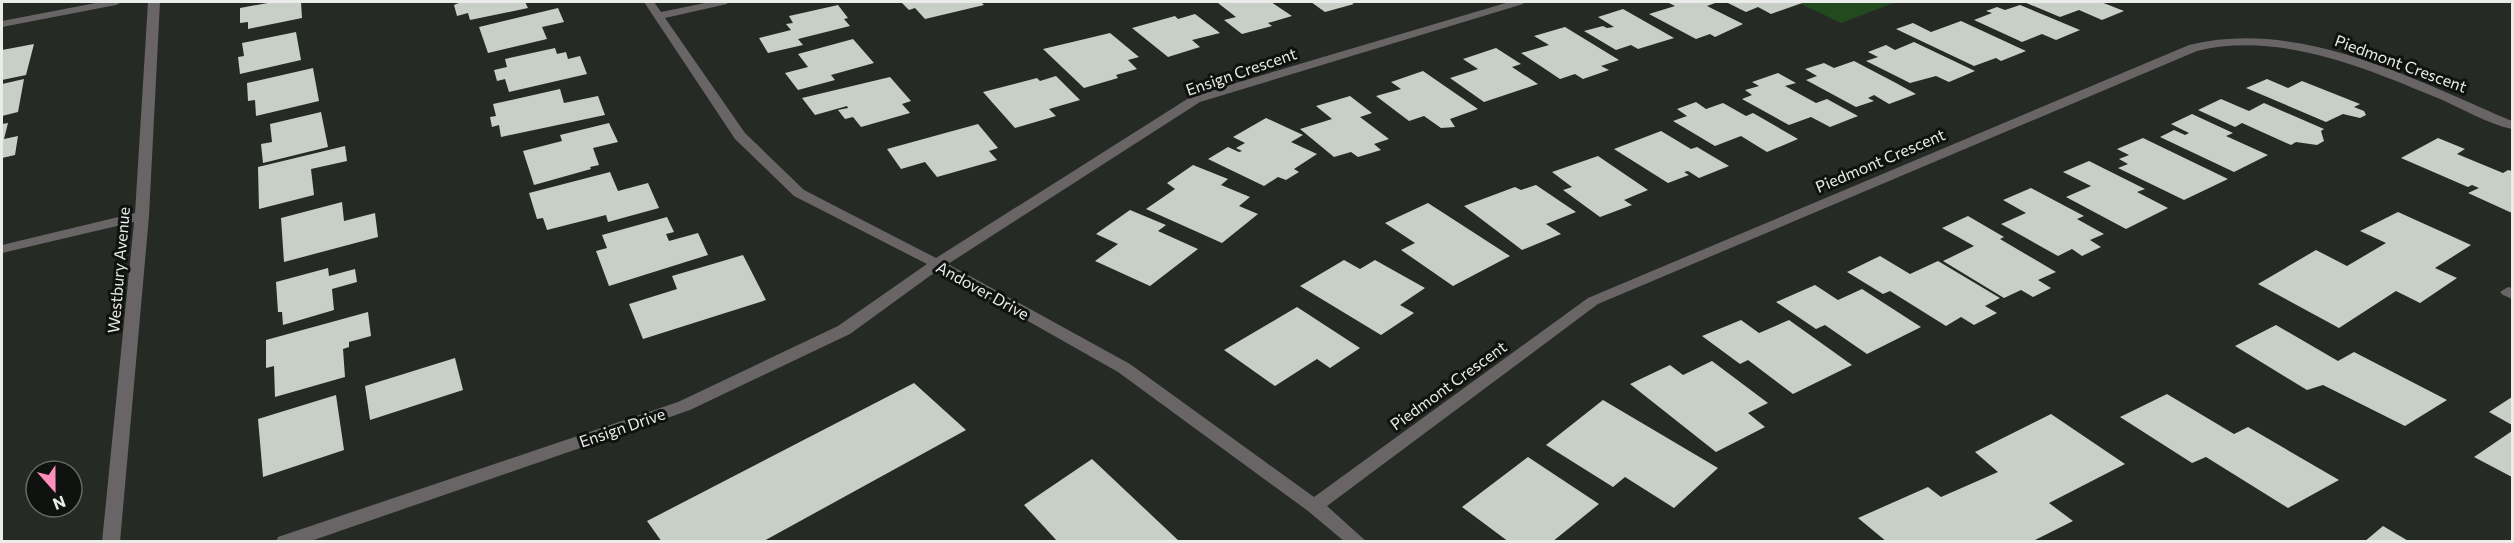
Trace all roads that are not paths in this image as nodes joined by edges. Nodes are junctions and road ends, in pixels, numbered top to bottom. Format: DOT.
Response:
graph roads {
  1 [pos="116,2"];
  2 [pos="154,2"];
  3 [pos="650,2"];
  4 [pos="723,2"];
  5 [pos="1519,2"];
  6 [pos="658,16"];
  7 [pos="2,24"];
  8 [pos="2512,125"];
  9 [pos="142,216"];
  10 [pos="2,249"];
  11 [pos="937,264"];
  12 [pos="1314,506"];
  13 [pos="111,542"];
  14 [pos="285,542"];
  15 [pos="1358,542"];
  1 -- 7 [label="street"];
  2 -- 9 [label="street, Westbury Avenue"];
  3 -- 6 [label="street, Andover Drive"];
  4 -- 6 [label="street"];
  5 -- 11 [label="street, Ensign Crescent"];
  6 -- 11 [label="street, Andover Drive"];
  8 -- 12 [label="street, Piedmont Crescent"];
  9 -- 10 [label="street"];
  9 -- 13 [label="street, Westbury Avenue"];
  11 -- 12 [label="street, Andover Drive"];
  11 -- 14 [label="street, Ensign Drive"];
  12 -- 15 [label="street, Andover Drive"];
}
